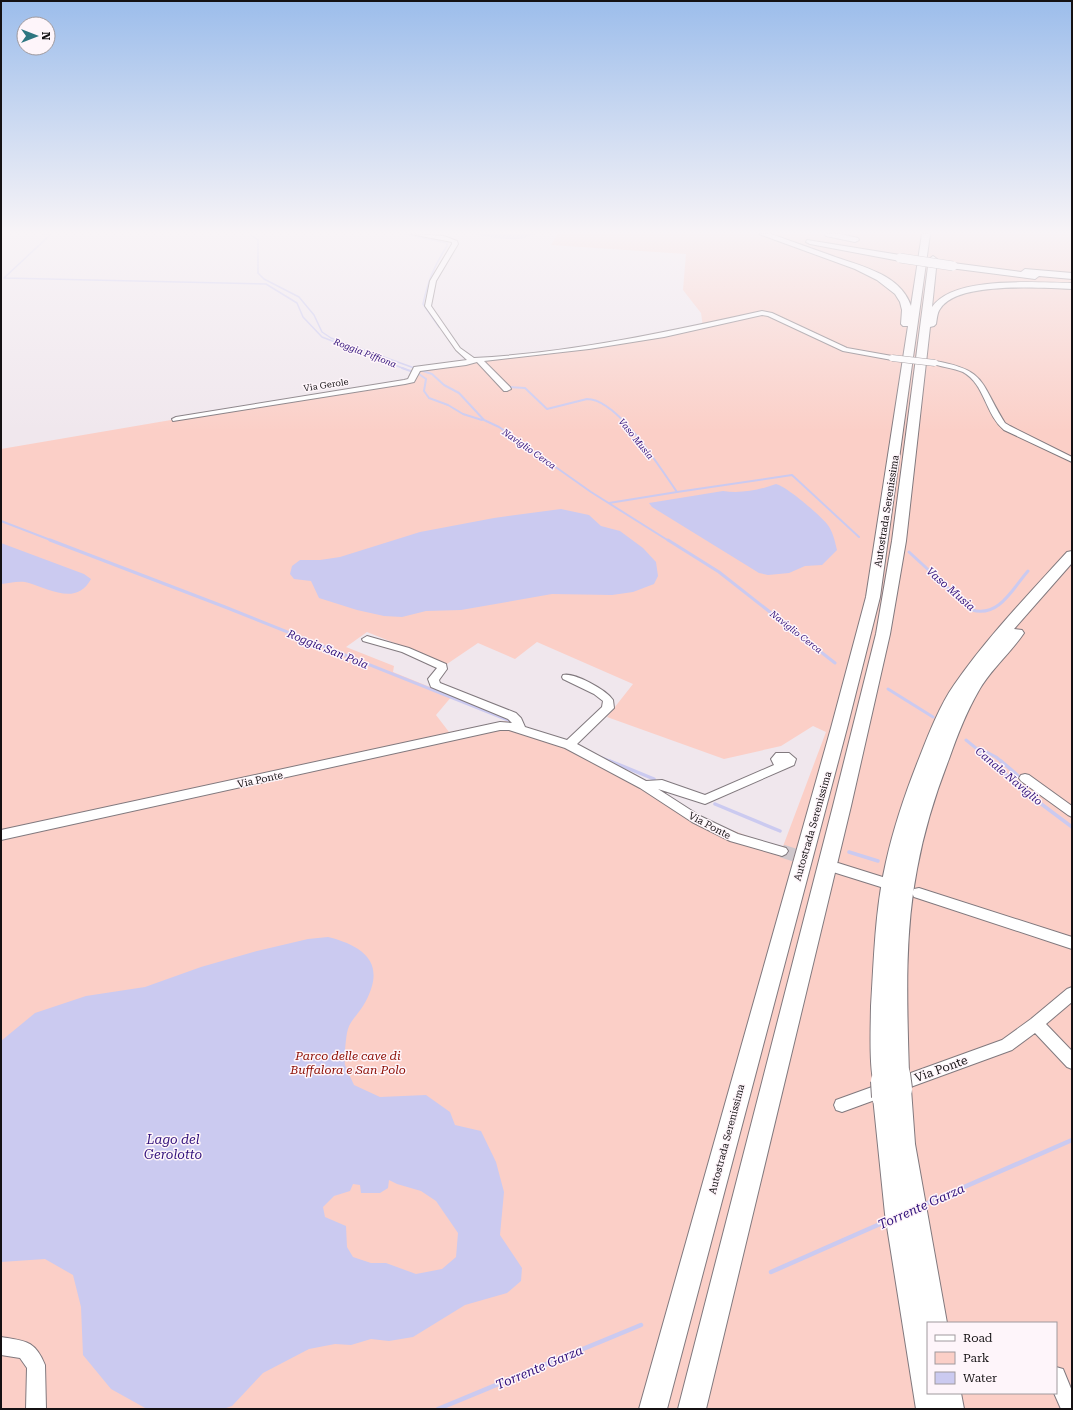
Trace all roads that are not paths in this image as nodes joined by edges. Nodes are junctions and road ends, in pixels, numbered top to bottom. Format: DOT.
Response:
graph roads {
  1 [pos="429,300"];
  2 [pos="903,300"];
  3 [pos="924,300"];
  4 [pos="928,300"];
  5 [pos="945,300"];
  6 [pos="922,354"];
  7 [pos="475,360"];
  8 [pos="507,389"];
  9 [pos="176,419"];
  10 [pos="1072,460"];
  11 [pos="1072,555"];
  12 [pos="1072,569"];
  13 [pos="367,639"];
  14 [pos="568,677"];
  15 [pos="520,729"];
  16 [pos="569,745"];
  17 [pos="784,765"];
  18 [pos="1025,778"];
  19 [pos="644,785"];
  20 [pos="1072,812"];
  21 [pos="1,835"];
  22 [pos="782,851"];
  23 [pos="838,868"];
  24 [pos="884,883"];
  25 [pos="919,893"];
  26 [pos="1072,942"];
  27 [pos="1072,993"];
  28 [pos="1036,1024"];
  29 [pos="1072,1062"];
  30 [pos="891,1085"];
  31 [pos="842,1105"];
  32 [pos="913,1254"];
  33 [pos="934,1322"];
  34 [pos="1,1346"];
  35 [pos="1057,1378"];
  36 [pos="927,1382"];
  37 [pos="928,1394"];
  38 [pos="947,1394"];
  39 [pos="1072,1408"];
  40 [pos="36,1409"];
  41 [pos="653,1409"];
  42 [pos="692,1409"];
  43 [pos="930,1409"];
  44 [pos="950,1409"];
  1 -- 7 [label="street"];
  2 -- 6 [label="highway"];
  3 -- 6 [label="highway, Autostrada Serenissima"];
  4 -- 6 [label="highway, Autostrada Serenissima"];
  5 -- 6 [label="highway"];
  6 -- 7 [label="street, Via Gerole, bridge"];
  6 -- 10 [label="street, Via Gerole"];
  6 -- 41 [label="highway, Autostrada Serenissima"];
  6 -- 42 [label="highway, Autostrada Serenissima"];
  7 -- 8 [label="street"];
  7 -- 9 [label="street, Via Gerole"];
  11 -- 30 [label="highway"];
  12 -- 30 [label="highway"];
  13 -- 15 [label="street"];
  14 -- 16 [label="street"];
  15 -- 16 [label="street, Via Ponte"];
  15 -- 21 [label="street, Via Ponte"];
  16 -- 19 [label="street, Via Ponte"];
  17 -- 19 [label="street, Via Ponte"];
  18 -- 20 [label="street"];
  19 -- 22 [label="street, Via Ponte"];
  23 -- 24 [label="street"];
  25 -- 26 [label="street"];
  27 -- 28 [label="street, Via Ponte"];
  28 -- 29 [label="street"];
  28 -- 31 [label="street, Via Ponte"];
  30 -- 32 [label="highway"];
  32 -- 33 [label="highway"];
  32 -- 36 [label="highway"];
  34 -- 40 [label="street"];
  35 -- 39 [label="street"];
  37 -- 43 [label="highway"];
  38 -- 44 [label="highway"];
}
